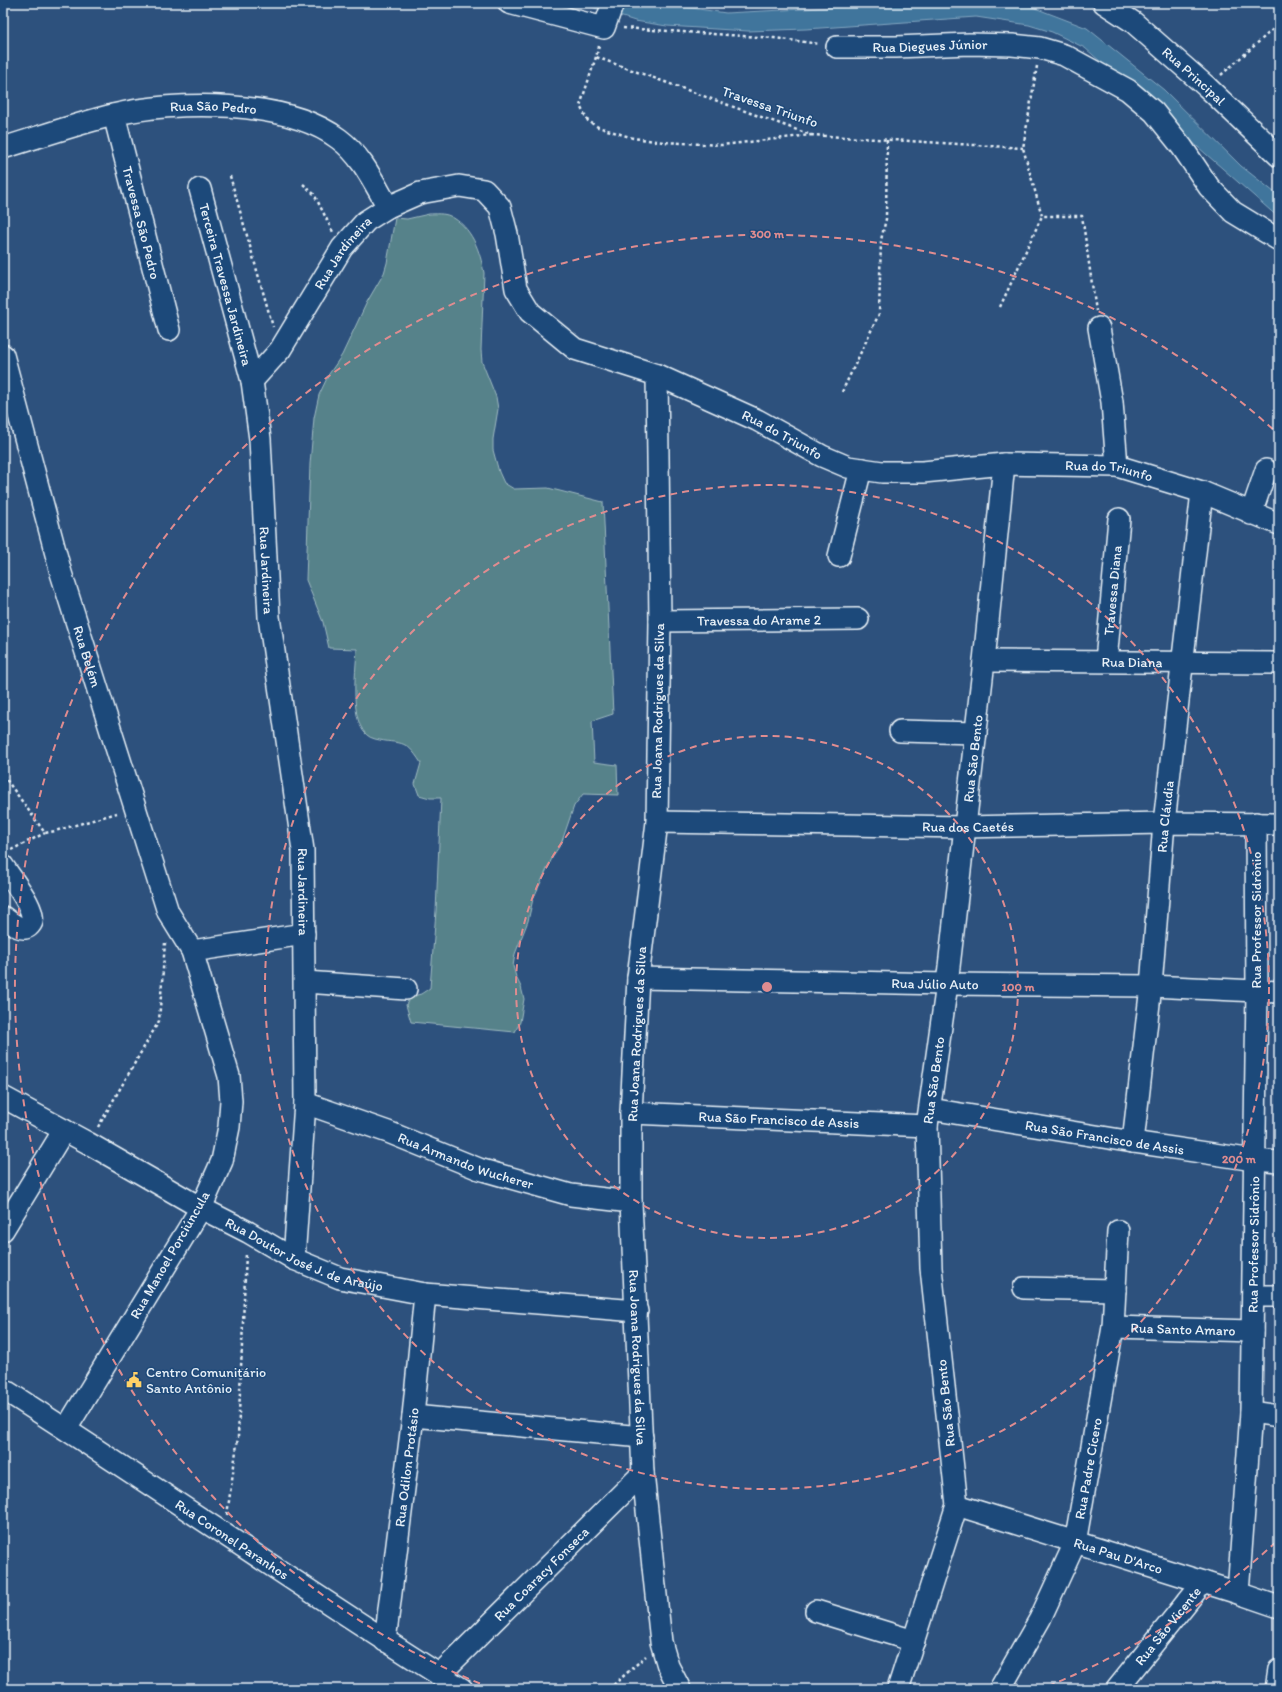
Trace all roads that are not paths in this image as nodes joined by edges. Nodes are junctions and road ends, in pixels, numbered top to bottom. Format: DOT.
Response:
graph roads {
  1 [pos="509,3"];
  2 [pos="1104,3"];
  3 [pos="608,16"];
  4 [pos="837,47"];
  5 [pos="114,115"];
  6 [pos="3,148"];
  7 [pos="1279,156"];
  8 [pos="200,189"];
  9 [pos="388,207"];
  10 [pos="1279,240"];
  11 [pos="1099,328"];
  12 [pos="169,330"];
  13 [pos="5,367"];
  14 [pos="657,375"];
  15 [pos="252,380"];
  16 [pos="1004,464"];
  17 [pos="1117,466"];
  18 [pos="861,469"];
  19 [pos="1266,470"];
  20 [pos="1202,492"];
  21 [pos="1251,514"];
  22 [pos="1119,519"];
  23 [pos="1279,524"];
  24 [pos="839,556"];
  25 [pos="858,619"];
  26 [pos="660,621"];
  27 [pos="984,661"];
  28 [pos="1106,661"];
  29 [pos="1183,663"];
  30 [pos="1279,663"];
  31 [pos="900,731"];
  32 [pos="976,733"];
  33 [pos="657,822"];
  34 [pos="1164,823"];
  35 [pos="1256,823"];
  36 [pos="1279,824"];
  37 [pos="964,827"];
  38 [pos="3,866"];
  39 [pos="3,917"];
  40 [pos="304,934"];
  41 [pos="192,951"];
  42 [pos="638,978"];
  43 [pos="305,982"];
  44 [pos="947,984"];
  45 [pos="1151,986"];
  46 [pos="406,989"];
  47 [pos="1257,990"];
  48 [pos="1279,992"];
  49 [pos="3,1097"];
  50 [pos="305,1103"];
  51 [pos="631,1113"];
  52 [pos="928,1117"];
  53 [pos="64,1130"];
  54 [pos="1133,1142"];
  55 [pos="1254,1160"];
  56 [pos="1279,1162"];
  57 [pos="631,1202"];
  58 [pos="201,1208"];
  59 [pos="3,1230"];
  60 [pos="1118,1231"];
  61 [pos="294,1259"];
  62 [pos="1024,1288"];
  63 [pos="1115,1290"];
  64 [pos="425,1294"];
  65 [pos="1253,1296"];
  66 [pos="1279,1296"];
  67 [pos="637,1311"];
  68 [pos="1113,1327"];
  69 [pos="1252,1331"];
  70 [pos="3,1390"];
  71 [pos="1251,1412"];
  72 [pos="413,1416"];
  73 [pos="1279,1416"];
  74 [pos="66,1429"];
  75 [pos="642,1437"];
  76 [pos="643,1473"];
  77 [pos="957,1505"];
  78 [pos="1074,1543"];
  79 [pos="1203,1582"];
  80 [pos="1238,1593"];
  81 [pos="1279,1607"];
  82 [pos="816,1611"];
  83 [pos="385,1641"];
  84 [pos="914,1641"];
  85 [pos="1279,1670"];
  86 [pos="439,1675"];
  87 [pos="462,1689"];
  88 [pos="680,1689"];
  89 [pos="898,1689"];
  90 [pos="1000,1689"];
  91 [pos="1117,1689"];
  92 [pos="1276,1689"];
  1 -- 3 [label="street"];
  2 -- 7 [label="street, Rua Principal"];
  4 -- 10 [label="street, Rua Diegues Júnior"];
  5 -- 6 [label="street, Rua São Pedro"];
  5 -- 9 [label="street, Rua São Pedro"];
  5 -- 12 [label="street, Travessa São Pedro"];
  8 -- 15 [label="street, Terceira Travessa Jardineira"];
  9 -- 14 [label="street, Rua do Triunfo"];
  9 -- 15 [label="street, Rua Jardineira"];
  11 -- 17 [label="street"];
  13 -- 41 [label="street, Rua Belém"];
  14 -- 18 [label="street, Rua do Triunfo"];
  14 -- 26 [label="street, Rua Joana Rodrigues da Silva"];
  15 -- 40 [label="street, Rua Jardineira"];
  16 -- 17 [label="street, Rua do Triunfo"];
  16 -- 18 [label="street, Rua do Triunfo"];
  16 -- 27 [label="street, Rua São Bento"];
  17 -- 20 [label="street, Rua do Triunfo"];
  18 -- 24 [label="street"];
  19 -- 21 [label="street"];
  20 -- 21 [label="street, Rua do Triunfo"];
  20 -- 29 [label="street, Rua Cláudia"];
  21 -- 23 [label="street, Rua do Triunfo"];
  22 -- 28 [label="street, Travessa Diana"];
  25 -- 26 [label="street, Travessa do Arame 2"];
  26 -- 33 [label="street, Rua Joana Rodrigues da Silva"];
  27 -- 28 [label="street, Rua Diana"];
  27 -- 32 [label="street, Rua São Bento"];
  28 -- 29 [label="street, Rua Diana"];
  29 -- 30 [label="street, Rua Diana"];
  29 -- 34 [label="street, Rua Cláudia"];
  31 -- 32 [label="street"];
  32 -- 37 [label="street, Rua São Bento"];
  33 -- 37 [label="street, Rua dos Caetés"];
  33 -- 42 [label="street, Rua Joana Rodrigues da Silva"];
  34 -- 35 [label="street, Rua dos Caetés"];
  34 -- 37 [label="street, Rua dos Caetés"];
  34 -- 45 [label="street, Rua Cláudia"];
  35 -- 36 [label="street, Rua dos Caetés"];
  35 -- 47 [label="street, Rua Professor Sidrônio"];
  37 -- 44 [label="street, Rua São Bento"];
  38 -- 39 [label="street"];
  40 -- 41 [label="street"];
  40 -- 43 [label="street, Rua Jardineira"];
  41 -- 58 [label="street, Rua Manoel Porciúncula"];
  42 -- 44 [label="street, Rua Júlio Auto"];
  42 -- 51 [label="street, Rua Joana Rodrigues da Silva"];
  43 -- 46 [label="street"];
  43 -- 50 [label="street, Rua Jardineira"];
  44 -- 45 [label="street, Rua Júlio Auto"];
  44 -- 52 [label="street, Rua São Bento"];
  45 -- 47 [label="street, Rua Júlio Auto"];
  45 -- 54 [label="street, Rua Cláudia"];
  47 -- 48 [label="street, Rua Júlio Auto"];
  47 -- 55 [label="street, Rua Professor Sidrônio"];
  49 -- 53 [label="street, Rua Doutor José J. de Araújo"];
  50 -- 57 [label="street, Rua Armando Wucherer"];
  50 -- 61 [label="street, Rua Jardineira"];
  51 -- 52 [label="street, Rua São Francisco de Assis"];
  51 -- 57 [label="street, Rua Joana Rodrigues da Silva"];
  52 -- 54 [label="street, Rua São Francisco de Assis"];
  52 -- 77 [label="street, Rua São Bento"];
  53 -- 58 [label="street, Rua Doutor José J. de Araújo"];
  53 -- 59 [label="street"];
  54 -- 55 [label="street, Rua São Francisco de Assis"];
  55 -- 56 [label="street, Rua São Francisco de Assis"];
  55 -- 65 [label="street, Rua Professor Sidrônio"];
  57 -- 67 [label="street, Rua Joana Rodrigues da Silva"];
  58 -- 61 [label="street, Rua Doutor José J. de Araújo"];
  58 -- 74 [label="street, Rua Manoel Porciúncula"];
  60 -- 63 [label="street, Rua Padre Cícero"];
  61 -- 64 [label="street, Rua Doutor José J. de Araújo"];
  62 -- 63 [label="street"];
  63 -- 68 [label="street, Rua Padre Cícero"];
  64 -- 67 [label="street, Rua Doutor José J. de Araújo"];
  64 -- 72 [label="street, Rua Odilon Protásio"];
  65 -- 66 [label="street"];
  65 -- 69 [label="street, Rua Professor Sidrônio"];
  67 -- 75 [label="street, Rua Joana Rodrigues da Silva"];
  68 -- 69 [label="street, Rua Santo Amaro"];
  68 -- 78 [label="street, Rua Padre Cícero"];
  69 -- 71 [label="street, Rua Professor Sidrônio"];
  70 -- 74 [label="street, Rua Coronel Paranhos"];
  71 -- 73 [label="street"];
  71 -- 80 [label="street, Rua Professor Sidrônio"];
  72 -- 75 [label="street"];
  72 -- 83 [label="street, Rua Odilon Protásio"];
  74 -- 83 [label="street, Rua Coronel Paranhos"];
  75 -- 76 [label="street, Rua Joana Rodrigues da Silva"];
  76 -- 86 [label="street, Rua Coaracy Fonseca"];
  76 -- 88 [label="street, Rua Joana Rodrigues da Silva"];
  77 -- 78 [label="street, Rua Pau D'Arco"];
  77 -- 84 [label="street, Rua São Bento"];
  78 -- 79 [label="street, Rua Pau D'Arco"];
  78 -- 90 [label="street, Rua Padre Cícero"];
  79 -- 80 [label="street, Rua Pau D'Arco"];
  79 -- 91 [label="street, Rua São Vicente"];
  80 -- 81 [label="street, Rua Pau D'Arco"];
  82 -- 84 [label="street"];
  83 -- 86 [label="street, Rua Coronel Paranhos"];
  84 -- 89 [label="street, Rua São Bento"];
  85 -- 92 [label="street"];
  86 -- 87 [label="street, Rua Coronel Paranhos"];
}
